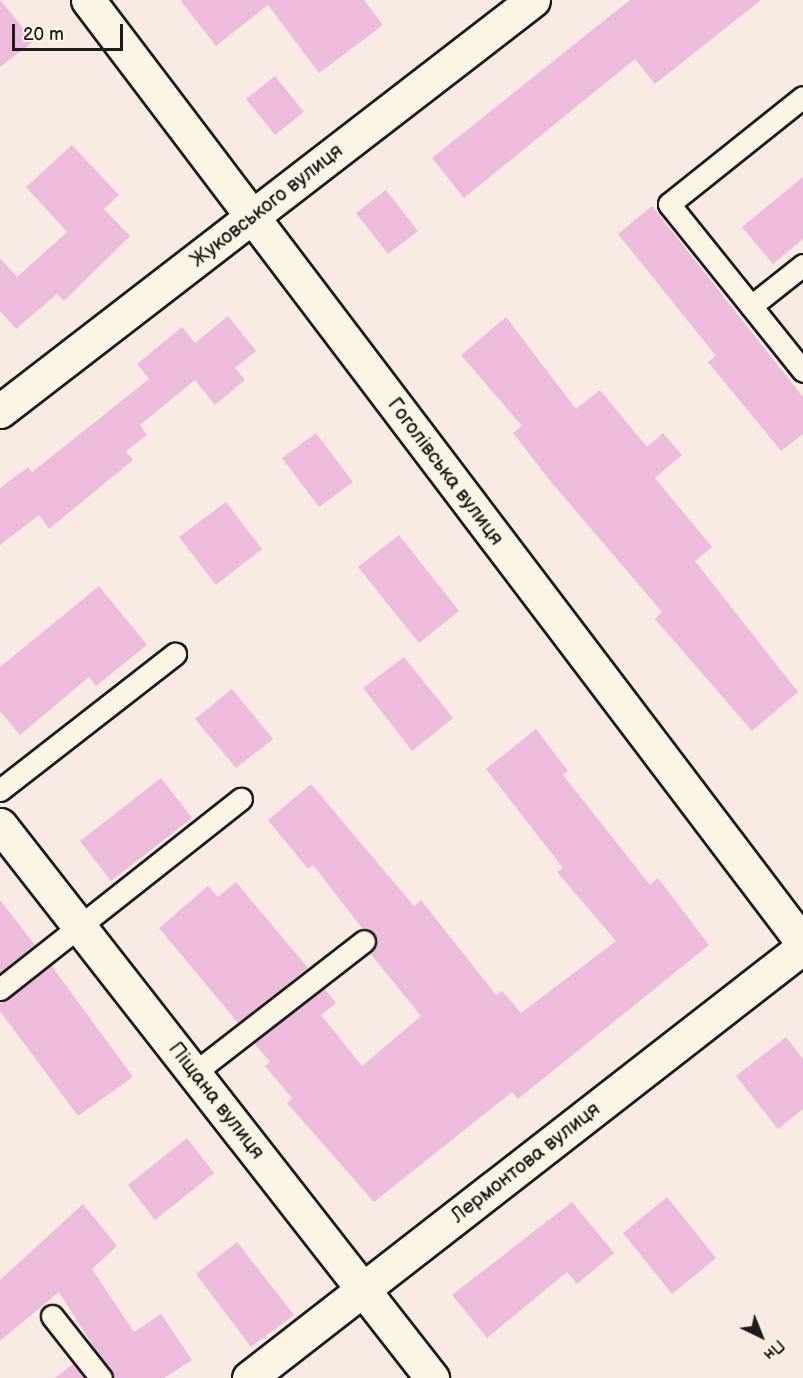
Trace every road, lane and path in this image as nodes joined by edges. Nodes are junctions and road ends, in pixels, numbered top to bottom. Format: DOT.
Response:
graph roads {
  1 [pos="88,0"];
  2 [pos="533,0"];
  3 [pos="803,97"];
  4 [pos="252,217"];
  5 [pos="803,265"];
  6 [pos="751,306"];
  7 [pos="803,371"];
  8 [pos="0,411"];
  9 [pos="175,654"];
  10 [pos="0,790"];
  11 [pos="241,799"];
  12 [pos="0,825"];
  13 [pos="80,927"];
  14 [pos="364,941"];
  15 [pos="803,945"];
  16 [pos="0,989"];
  17 [pos="194,1073"];
  18 [pos="363,1289"];
  19 [pos="52,1316"];
  20 [pos="101,1378"];
  21 [pos="249,1378"];
  22 [pos="432,1378"];
  1 -- 4 [label="street, Гоголівська вулиця"];
  2 -- 4 [label="street, Жуковського вулиця"];
  3 -- 6 [label="lane"];
  4 -- 8 [label="street, Жуковського вулиця"];
  4 -- 15 [label="street, Гоголівська вулиця"];
  5 -- 6 [label="lane"];
  6 -- 7 [label="lane"];
  9 -- 10 [label="lane"];
  11 -- 13 [label="lane"];
  12 -- 13 [label="street, Піщана вулиця"];
  13 -- 16 [label="lane"];
  13 -- 17 [label="street, Піщана вулиця"];
  14 -- 17 [label="lane"];
  15 -- 18 [label="street, Лермонтова вулиця"];
  17 -- 18 [label="street, Піщана вулиця"];
  18 -- 21 [label="street, Лермонтова вулиця"];
  18 -- 22 [label="street, Піщана вулиця"];
  19 -- 20 [label="lane"];
}
